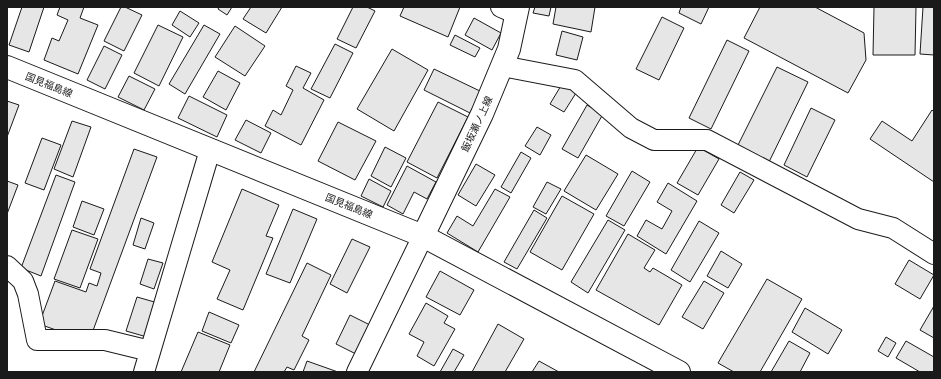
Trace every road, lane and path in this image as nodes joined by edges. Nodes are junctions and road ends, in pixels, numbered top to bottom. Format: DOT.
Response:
graph roads {
  1 [pos="512,9"];
  2 [pos="502,66"];
  3 [pos="7,68"];
  4 [pos="210,150"];
  5 [pos="423,236"];
  6 [pos="934,254"];
  7 [pos="7,266"];
  8 [pos="150,351"];
  9 [pos="144,372"];
  10 [pos="357,372"];
  11 [pos="679,372"];
  1 -- 2 [label="main road, 飯坂瀬ノ上線"];
  2 -- 5 [label="main road, 飯坂瀬ノ上線"];
  2 -- 6 [label="street"];
  3 -- 4 [label="main road, 国見福島線"];
  4 -- 5 [label="main road, 国見福島線"];
  4 -- 8 [label="street"];
  5 -- 10 [label="street"];
  5 -- 11 [label="main road, 国見福島線"];
  7 -- 8 [label="street"];
  8 -- 9 [label="street"];
}
